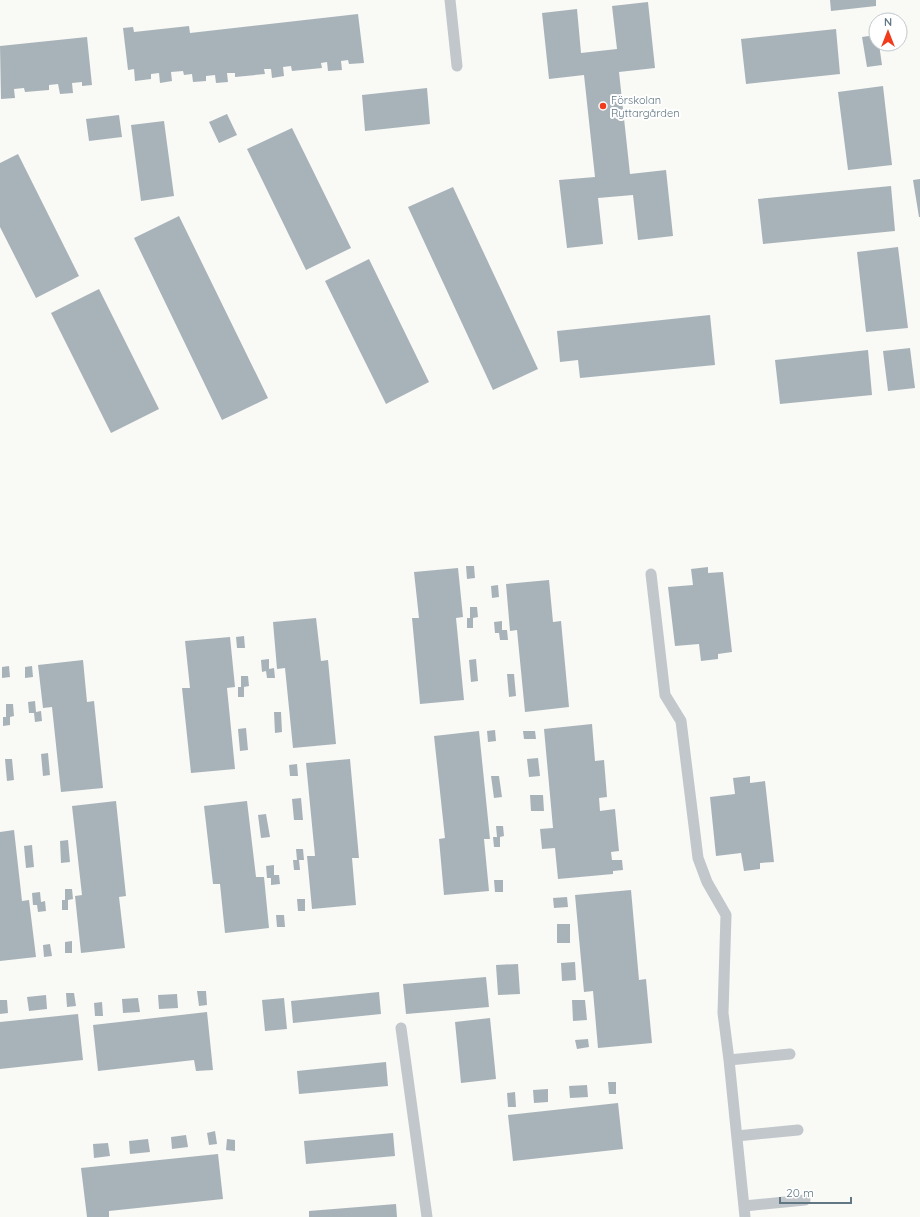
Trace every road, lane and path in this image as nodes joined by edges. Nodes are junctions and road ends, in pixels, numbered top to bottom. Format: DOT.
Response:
graph roads {
  1 [pos="450,0"];
  2 [pos="457,66"];
  3 [pos="651,574"];
  4 [pos="401,1028"];
  5 [pos="790,1054"];
  6 [pos="729,1060"];
  7 [pos="798,1130"];
  8 [pos="737,1136"];
  9 [pos="805,1200"];
  10 [pos="744,1211"];
  11 [pos="427,1217"];
  1 -- 2 [label="lane"];
  3 -- 6 [label="lane"];
  4 -- 11 [label="lane"];
  5 -- 6 [label="lane"];
  6 -- 8 [label="lane"];
  7 -- 8 [label="lane"];
  8 -- 10 [label="lane"];
  9 -- 10 [label="lane"];
}
